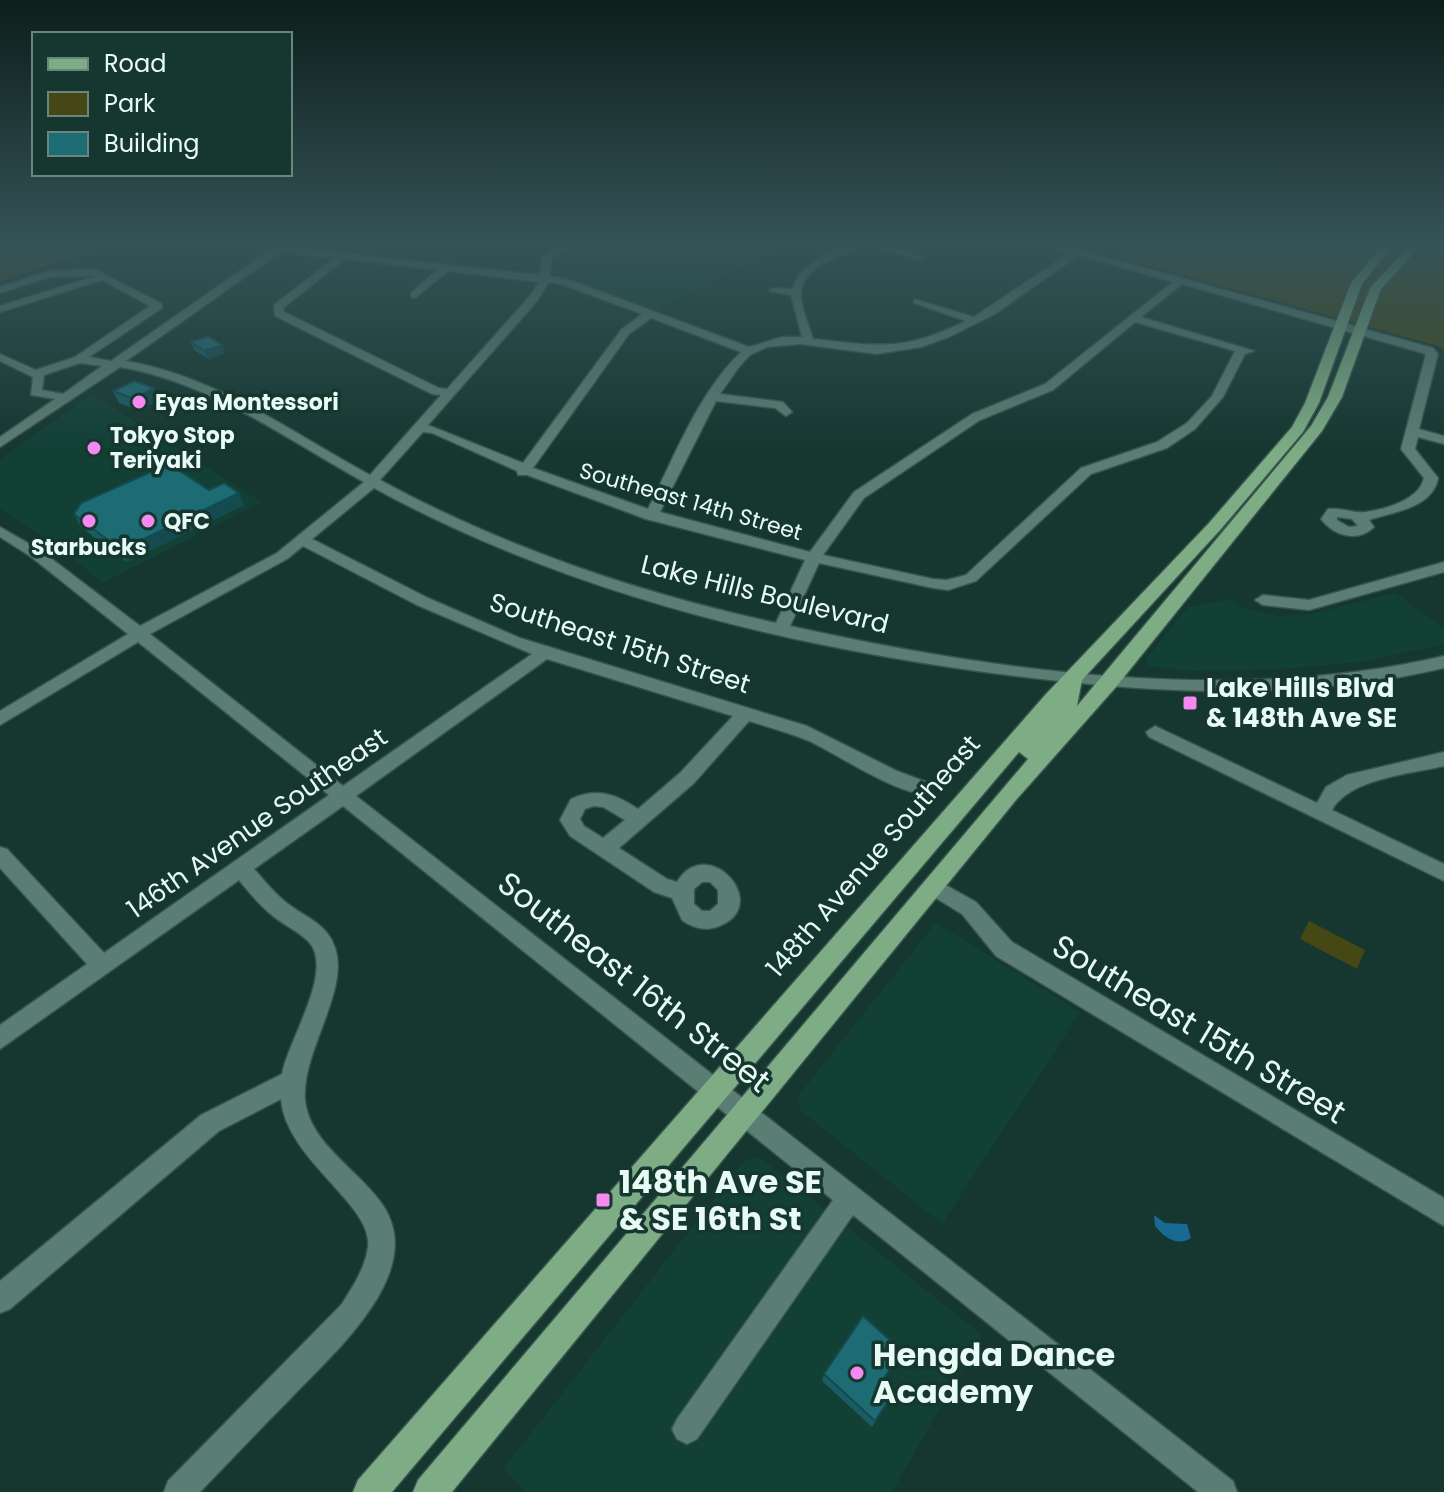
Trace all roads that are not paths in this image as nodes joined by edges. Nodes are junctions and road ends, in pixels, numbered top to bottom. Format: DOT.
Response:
graph roads {
  1 [pos="148,313"];
  2 [pos="190,313"];
  3 [pos="278,313"];
  4 [pos="521,313"];
  5 [pos="645,313"];
  6 [pos="801,313"];
  7 [pos="952,313"];
  8 [pos="988,313"];
  9 [pos="1143,313"];
  10 [pos="1302,313"];
  11 [pos="1355,313"];
  12 [pos="1361,313"];
  13 [pos="649,314"];
  14 [pos="1135,319"];
  15 [pos="976,321"];
  16 [pos="1352,326"];
  17 [pos="808,341"];
  18 [pos="749,351"];
  19 [pos="0,357"];
  20 [pos="79,359"];
  21 [pos="117,364"];
  22 [pos="35,374"];
  23 [pos="451,393"];
  24 [pos="714,397"];
  25 [pos="67,398"];
  26 [pos="786,412"];
  27 [pos="421,428"];
  28 [pos="1412,431"];
  29 [pos="1444,440"];
  30 [pos="0,443"];
  31 [pos="1137,455"];
  32 [pos="1149,464"];
  33 [pos="523,472"];
  34 [pos="372,481"];
  35 [pos="651,516"];
  36 [pos="1361,518"];
  37 [pos="0,531"];
  38 [pos="304,541"];
  39 [pos="814,558"];
  40 [pos="1444,567"];
  41 [pos="1263,600"];
  42 [pos="781,629"];
  43 [pos="139,634"];
  44 [pos="1106,645"];
  45 [pos="546,652"];
  46 [pos="1444,662"];
  47 [pos="1073,677"];
  48 [pos="1109,682"];
  49 [pos="745,714"];
  50 [pos="0,719"];
  51 [pos="1155,732"];
  52 [pos="1444,759"];
  53 [pos="922,788"];
  54 [pos="1009,794"];
  55 [pos="344,797"];
  56 [pos="1321,813"];
  57 [pos="638,819"];
  58 [pos="604,849"];
  59 [pos="0,855"];
  60 [pos="241,869"];
  61 [pos="1444,873"];
  62 [pos="933,886"];
  63 [pos="681,892"];
  64 [pos="102,966"];
  65 [pos="0,1038"];
  66 [pos="291,1082"];
  67 [pos="716,1090"];
  68 [pos="744,1112"];
  69 [pos="850,1198"];
  70 [pos="1444,1213"];
  71 [pos="0,1299"];
  72 [pos="687,1429"];
  73 [pos="179,1492"];
  74 [pos="370,1492"];
  75 [pos="430,1492"];
  76 [pos="1222,1492"];
  1 -- 20 [label="street"];
  2 -- 21 [label="street"];
  3 -- 23 [label="street"];
  4 -- 23 [label="street"];
  5 -- 13 [label="street"];
  6 -- 17 [label="street"];
  7 -- 15 [label="street"];
  8 -- 15 [label="street"];
  9 -- 14 [label="street"];
  10 -- 16 [label="street"];
  11 -- 16 [label="main road, 148th Avenue Southeast"];
  12 -- 16 [label="main road, 148th Avenue Southeast"];
  13 -- 18 [label="street"];
  13 -- 33 [label="street"];
  14 -- 31 [label="street"];
  14 -- 39 [label="street"];
  15 -- 17 [label="street"];
  16 -- 28 [label="street"];
  16 -- 44 [label="main road, 148th Avenue Southeast"];
  16 -- 48 [label="main road, 148th Avenue Southeast"];
  17 -- 18 [label="street"];
  18 -- 24 [label="street"];
  19 -- 22 [label="street"];
  20 -- 21 [label="street, Lake Hills Boulevard"];
  20 -- 22 [label="street"];
  21 -- 25 [label="street"];
  21 -- 34 [label="street, Lake Hills Boulevard"];
  22 -- 25 [label="street"];
  23 -- 27 [label="street"];
  24 -- 26 [label="street"];
  24 -- 35 [label="street"];
  25 -- 30 [label="street"];
  27 -- 33 [label="street, Southeast 14th Street"];
  27 -- 34 [label="street"];
  28 -- 29 [label="street"];
  28 -- 36 [label="street"];
  31 -- 32 [label="street"];
  31 -- 39 [label="street, Southeast 14th Street"];
  33 -- 35 [label="street, Southeast 14th Street"];
  34 -- 38 [label="street"];
  34 -- 42 [label="street, Lake Hills Boulevard"];
  35 -- 39 [label="street, Southeast 14th Street"];
  37 -- 43 [label="street, Southeast 16th Street"];
  38 -- 43 [label="street"];
  38 -- 45 [label="street, Southeast 15th Street"];
  39 -- 42 [label="street"];
  40 -- 41 [label="street"];
  42 -- 47 [label="street, Lake Hills Boulevard"];
  43 -- 50 [label="street"];
  43 -- 55 [label="street, Southeast 16th Street"];
  44 -- 47 [label="main road, 148th Avenue Southeast"];
  44 -- 48 [label="main road"];
  45 -- 49 [label="street, Southeast 15th Street"];
  45 -- 55 [label="street, 146th Avenue Southeast"];
  46 -- 48 [label="street, Lake Hills Boulevard"];
  47 -- 48 [label="street, Lake Hills Boulevard"];
  47 -- 54 [label="main road"];
  47 -- 67 [label="main road, 148th Avenue Southeast"];
  48 -- 54 [label="main road, 148th Avenue Southeast"];
  49 -- 53 [label="street, Southeast 15th Street"];
  49 -- 57 [label="street"];
  51 -- 56 [label="street"];
  52 -- 56 [label="street"];
  54 -- 62 [label="main road, 148th Avenue Southeast"];
  55 -- 60 [label="street, 146th Avenue Southeast"];
  55 -- 67 [label="street, Southeast 16th Street"];
  56 -- 61 [label="street"];
  57 -- 58 [label="street"];
  57 -- 58 [label="street"];
  58 -- 63 [label="street"];
  59 -- 64 [label="street"];
  60 -- 64 [label="street, 146th Avenue Southeast"];
  60 -- 66 [label="street"];
  62 -- 68 [label="main road, 148th Avenue Southeast"];
  62 -- 70 [label="street, Southeast 15th Street"];
  64 -- 65 [label="street, 146th Avenue Southeast"];
  66 -- 71 [label="street"];
  66 -- 73 [label="street"];
  67 -- 68 [label="street, Southeast 16th Street"];
  67 -- 74 [label="main road, 148th Avenue Southeast"];
  68 -- 69 [label="street, Southeast 16th Street"];
  68 -- 75 [label="main road, 148th Avenue Southeast"];
  69 -- 72 [label="street"];
  69 -- 76 [label="street, Southeast 16th Street"];
}
